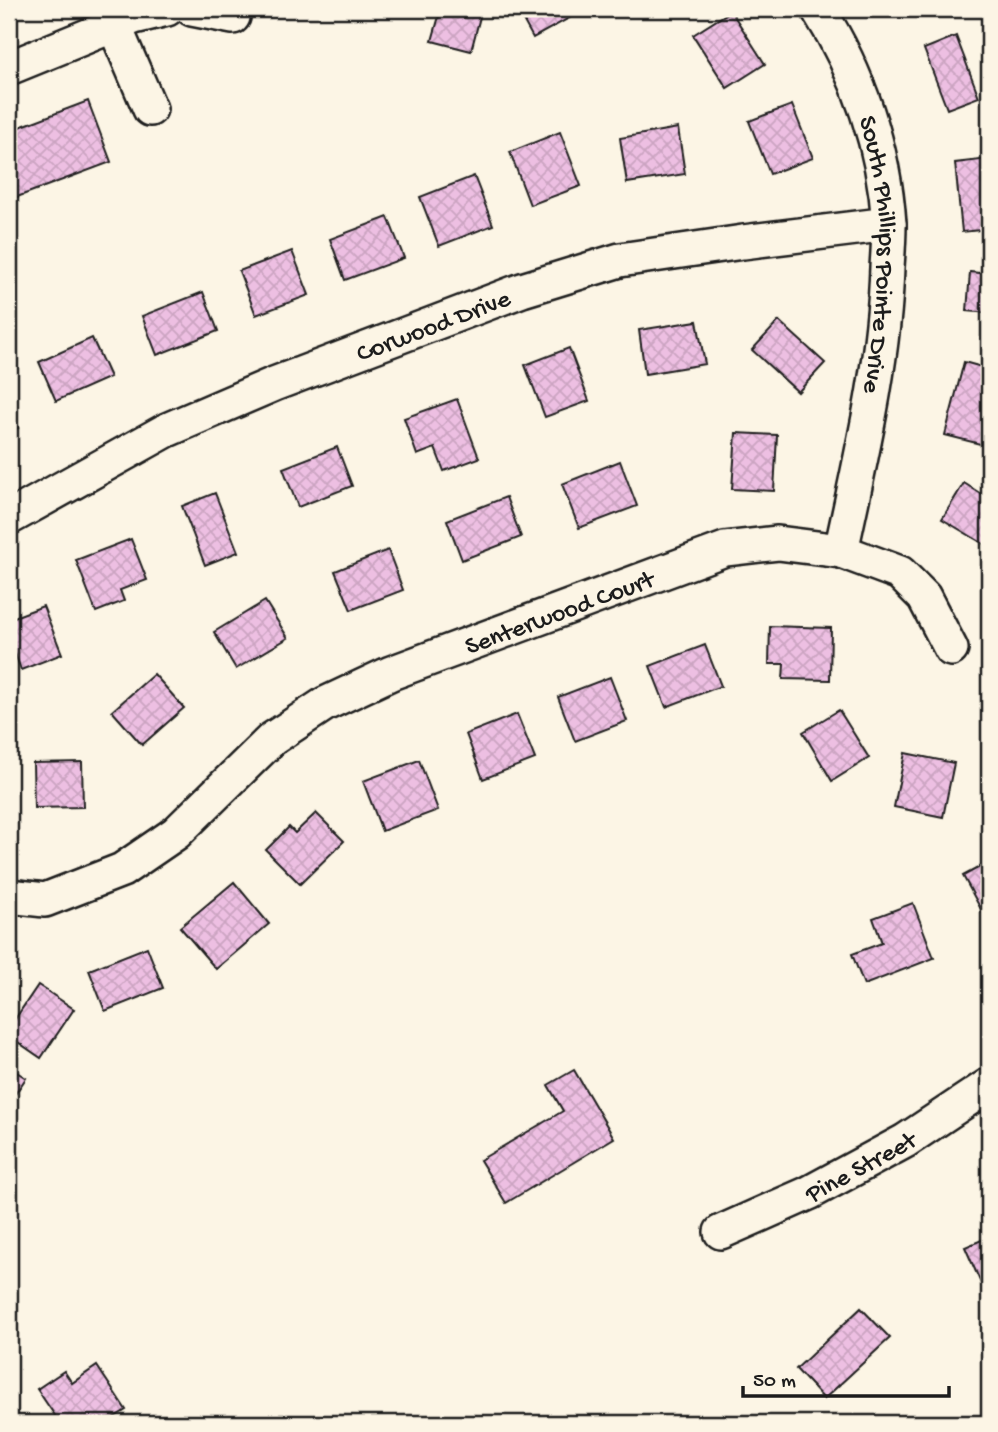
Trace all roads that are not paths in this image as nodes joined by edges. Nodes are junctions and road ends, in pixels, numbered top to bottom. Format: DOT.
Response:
graph roads {
  1 [pos="167,9"];
  2 [pos="192,9"];
  3 [pos="818,9"];
  4 [pos="233,17"];
  5 [pos="114,25"];
  6 [pos="9,68"];
  7 [pos="150,109"];
  8 [pos="889,224"];
  9 [pos="9,518"];
  10 [pos="841,551"];
  11 [pos="951,649"];
  12 [pos="9,896"];
  13 [pos="989,1084"];
  14 [pos="721,1232"];
  1 -- 5 [label="street"];
  2 -- 4 [label="street"];
  3 -- 8 [label="street, South Phillips Pointe Drive"];
  5 -- 6 [label="street"];
  5 -- 7 [label="street"];
  8 -- 9 [label="street, Corwood Drive"];
  8 -- 10 [label="street, South Phillips Pointe Drive"];
  10 -- 11 [label="street, Senterwood Court"];
  10 -- 12 [label="street, Senterwood Court"];
  13 -- 14 [label="street, Pine Street"];
}
